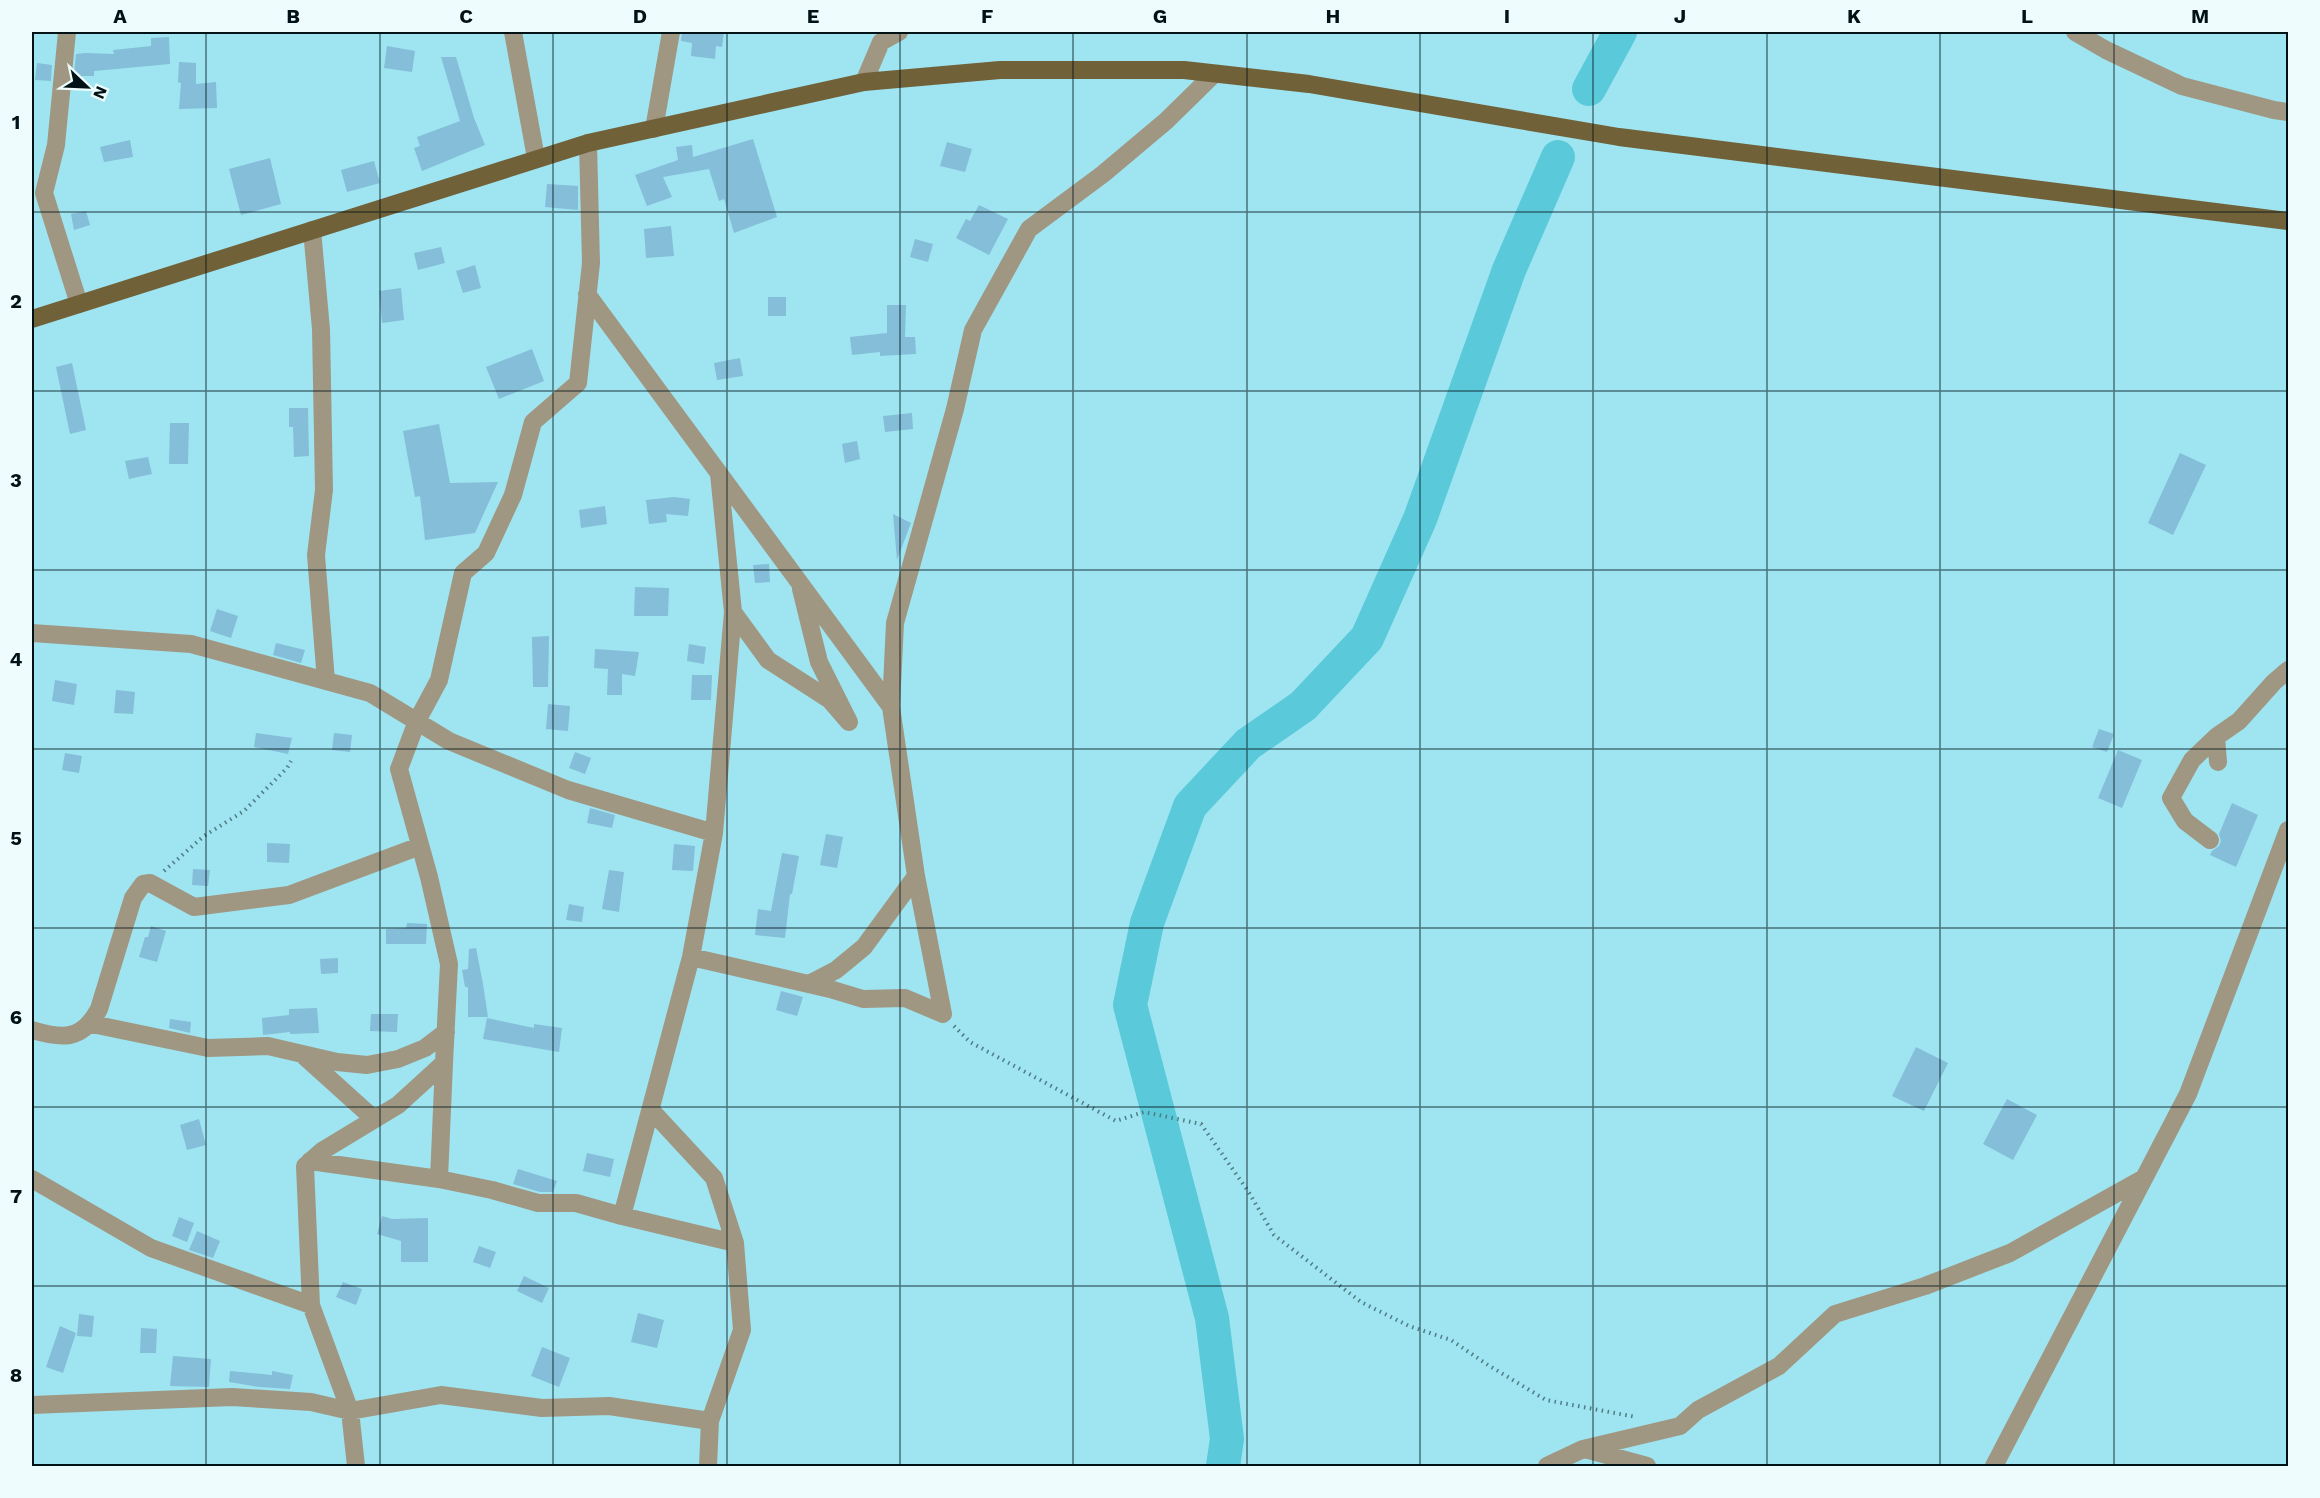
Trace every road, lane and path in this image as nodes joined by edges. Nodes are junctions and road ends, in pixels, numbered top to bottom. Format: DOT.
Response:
graph roads {
  1 [pos="67,32"];
  2 [pos="513,32"];
  3 [pos="671,32"];
  4 [pos="899,32"];
  5 [pos="2075,32"];
  6 [pos="1214,74"];
  7 [pos="864,82"];
  8 [pos="2289,112"];
  9 [pos="654,129"];
  10 [pos="588,143"];
  11 [pos="536,158"];
  12 [pos="2289,221"];
  13 [pos="312,230"];
  14 [pos="587,294"];
  15 [pos="79,304"];
  16 [pos="32,319"];
  17 [pos="719,472"];
  18 [pos="798,580"];
  19 [pos="733,612"];
  20 [pos="32,633"];
  21 [pos="2289,670"];
  22 [pos="327,681"];
  23 [pos="891,707"];
  24 [pos="417,721"];
  25 [pos="2216,737"];
  26 [pos="291,761"];
  27 [pos="2218,762"];
  28 [pos="2289,830"];
  29 [pos="714,833"];
  30 [pos="2210,840"];
  31 [pos="420,846"];
  32 [pos="916,876"];
  33 [pos="150,883"];
  34 [pos="691,957"];
  35 [pos="810,984"];
  36 [pos="943,1014"];
  37 [pos="92,1024"];
  38 [pos="32,1030"];
  39 [pos="446,1032"];
  40 [pos="299,1052"];
  41 [pos="444,1063"];
  42 [pos="651,1110"];
  43 [pos="374,1119"];
  44 [pos="310,1161"];
  45 [pos="2144,1178"];
  46 [pos="32,1179"];
  47 [pos="440,1179"];
  48 [pos="622,1216"];
  49 [pos="735,1243"];
  50 [pos="311,1305"];
  51 [pos="32,1405"];
  52 [pos="350,1410"];
  53 [pos="1647,1420"];
  54 [pos="710,1421"];
  55 [pos="1582,1449"];
  56 [pos="356,1467"];
  57 [pos="708,1467"];
  58 [pos="1547,1467"];
  59 [pos="1647,1467"];
  60 [pos="1994,1467"];
  1 -- 15 [label="street"];
  2 -- 11 [label="street"];
  3 -- 9 [label="street"];
  4 -- 7 [label="street"];
  5 -- 8 [label="street"];
  6 -- 7 [label="main road"];
  6 -- 12 [label="main road"];
  6 -- 23 [label="street"];
  7 -- 9 [label="main road"];
  9 -- 10 [label="main road"];
  10 -- 11 [label="main road"];
  10 -- 14 [label="street"];
  11 -- 13 [label="main road"];
  13 -- 15 [label="main road"];
  13 -- 22 [label="street"];
  14 -- 17 [label="street"];
  14 -- 24 [label="street"];
  15 -- 16 [label="main road"];
  17 -- 18 [label="street"];
  17 -- 19 [label="street"];
  18 -- 19 [label="street"];
  18 -- 23 [label="street"];
  19 -- 29 [label="street"];
  20 -- 22 [label="street"];
  21 -- 25 [label="street"];
  22 -- 24 [label="street"];
  23 -- 32 [label="street"];
  24 -- 29 [label="street"];
  24 -- 31 [label="street"];
  25 -- 27 [label="street"];
  25 -- 30 [label="street"];
  26 -- 33 [label="path"];
  28 -- 45 [label="street"];
  29 -- 34 [label="street"];
  31 -- 33 [label="street"];
  31 -- 39 [label="street"];
  32 -- 35 [label="street"];
  32 -- 36 [label="street"];
  33 -- 37 [label="street"];
  34 -- 35 [label="street"];
  34 -- 42 [label="street"];
  35 -- 36 [label="street"];
  36 -- 53 [label="path"];
  37 -- 38 [label="street"];
  37 -- 40 [label="street"];
  39 -- 40 [label="street"];
  39 -- 41 [label="street"];
  40 -- 43 [label="street"];
  41 -- 43 [label="street"];
  41 -- 47 [label="street"];
  42 -- 48 [label="street"];
  42 -- 49 [label="street"];
  43 -- 44 [label="street"];
  44 -- 47 [label="street"];
  44 -- 50 [label="street"];
  45 -- 55 [label="street"];
  45 -- 60 [label="street"];
  46 -- 50 [label="street"];
  47 -- 48 [label="street"];
  48 -- 49 [label="street"];
  49 -- 54 [label="street"];
  50 -- 52 [label="street"];
  51 -- 52 [label="street"];
  52 -- 54 [label="street"];
  52 -- 56 [label="street"];
  54 -- 57 [label="street"];
  55 -- 58 [label="street"];
  55 -- 59 [label="street"];
}
